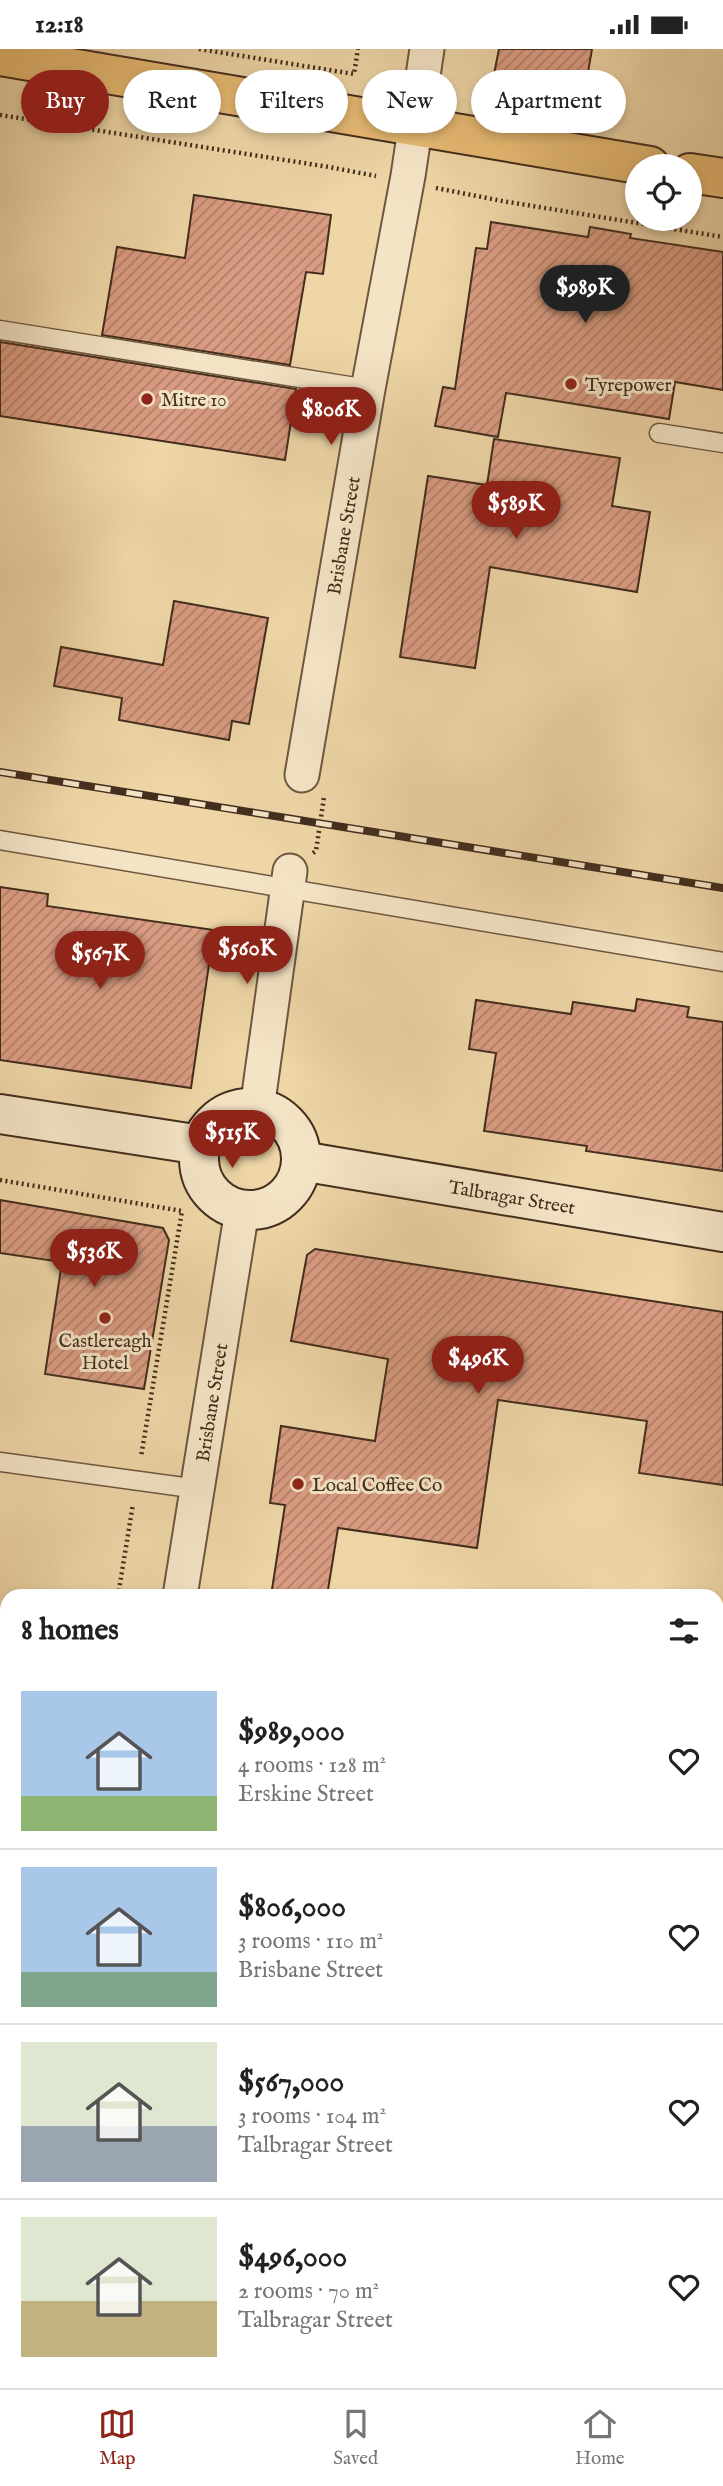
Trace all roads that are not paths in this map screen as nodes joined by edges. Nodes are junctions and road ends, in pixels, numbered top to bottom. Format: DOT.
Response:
graph roads {
  1 [pos="427,49"];
  2 [pos="0,56"];
  3 [pos="424,70"];
  4 [pos="362,119"];
  5 [pos="413,133"];
  6 [pos="445,133"];
  7 [pos="625,162"];
  8 [pos="702,175"];
  9 [pos="723,178"];
  10 [pos="0,330"];
  11 [pos="368,389"];
  12 [pos="659,433"];
  13 [pos="723,443"];
  14 [pos="302,775"];
  15 [pos="0,839"];
  16 [pos="289,879"];
  17 [pos="723,962"];
  18 [pos="257,1109"];
  19 [pos="0,1114"];
  20 [pos="201,1145"];
  21 [pos="301,1161"];
  22 [pos="242,1210"];
  23 [pos="723,1232"];
  24 [pos="0,1462"];
  25 [pos="198,1489"];
  26 [pos="181,1589"];
  1 -- 3 [label="street, Brisbane Street"];
  2 -- 4 [label="highway"];
  5 -- 11 [label="street, Brisbane Street"];
  6 -- 7 [label="highway"];
  8 -- 9 [label="highway"];
  10 -- 11 [label="lane"];
  11 -- 14 [label="street, Brisbane Street"];
  12 -- 13 [label="lane"];
  15 -- 16 [label="lane"];
  16 -- 17 [label="lane"];
  16 -- 18 [label="street"];
  18 -- 20 [label="street"];
  18 -- 21 [label="street"];
  19 -- 20 [label="street"];
  20 -- 22 [label="street"];
  21 -- 22 [label="street"];
  21 -- 23 [label="street, Talbragar Street"];
  22 -- 25 [label="street, Brisbane Street"];
  24 -- 25 [label="lane"];
  25 -- 26 [label="street, Brisbane Street"];
}
